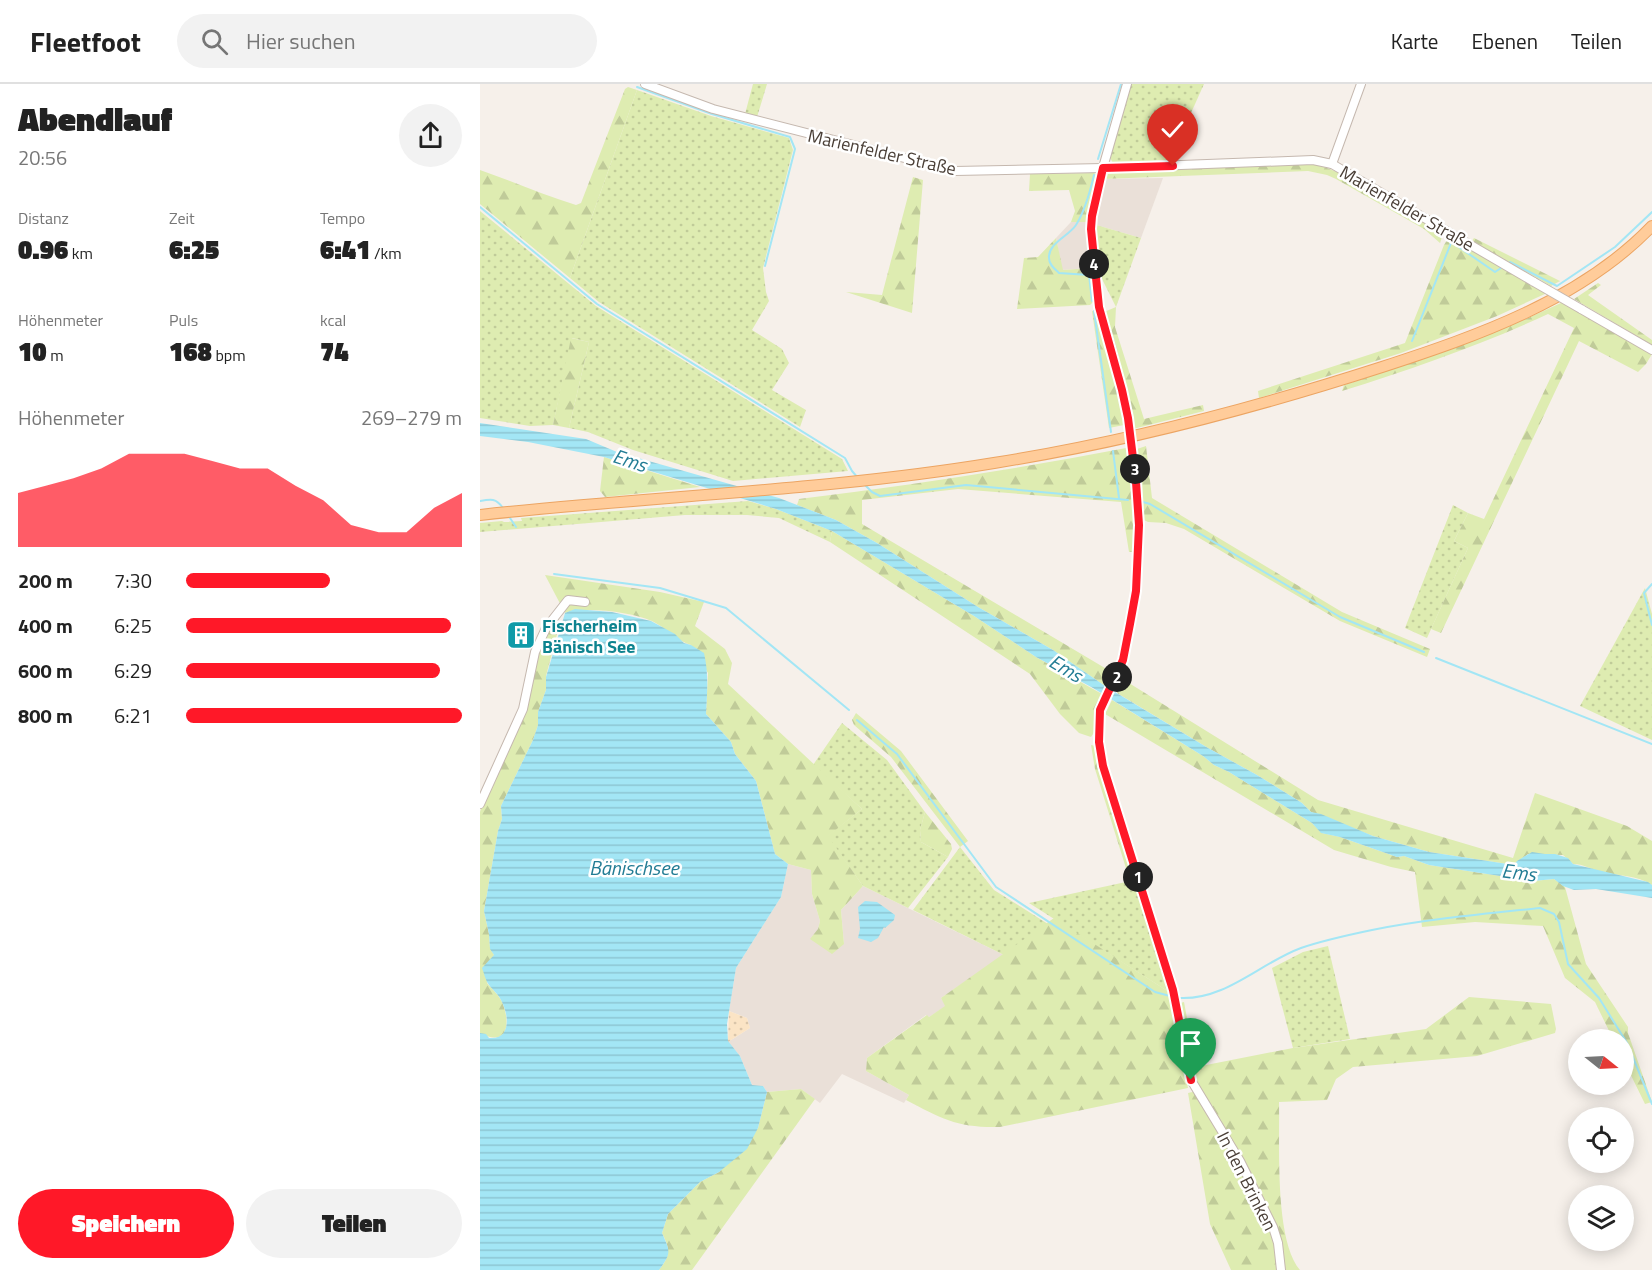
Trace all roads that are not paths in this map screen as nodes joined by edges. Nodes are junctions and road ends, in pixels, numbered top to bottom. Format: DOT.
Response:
graph roads {
  1 [pos="645,84"];
  2 [pos="1127,84"];
  3 [pos="1361,84"];
  4 [pos="1332,164"];
  5 [pos="1103,168"];
  6 [pos="1652,226"];
  7 [pos="1652,350"];
  8 [pos="480,514"];
  9 [pos="585,602"];
  10 [pos="480,804"];
  11 [pos="1281,1270"];
  1 -- 5 [label="street, Marienfelder Straße"];
  2 -- 5 [label="street, In den Brinken"];
  3 -- 4 [label="street"];
  4 -- 5 [label="street, Marienfelder Straße"];
  4 -- 7 [label="street, Marienfelder Straße, bridge"];
  5 -- 11 [label="street, In den Brinken, bridge"];
  6 -- 8 [label="main road"];
  9 -- 10 [label="street"];
}
